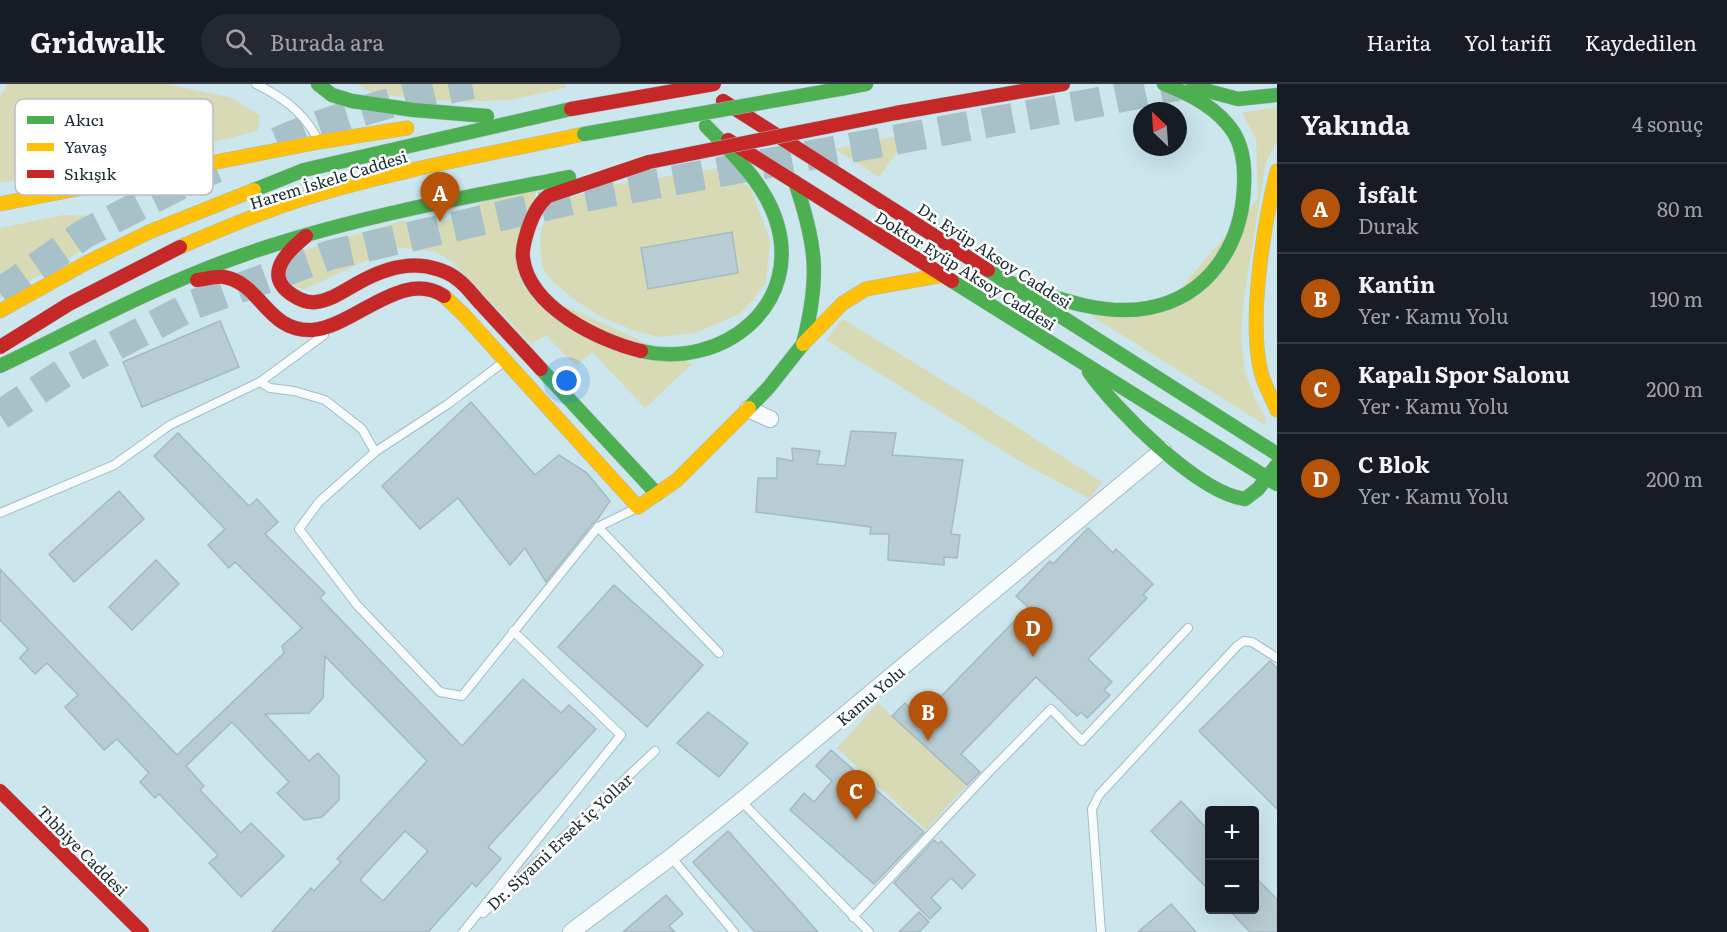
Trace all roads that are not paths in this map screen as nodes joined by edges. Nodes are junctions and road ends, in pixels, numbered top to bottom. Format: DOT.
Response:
graph roads {
  1 [pos="256,84"];
  2 [pos="318,84"];
  3 [pos="638,84"];
  4 [pos="694,84"];
  5 [pos="714,84"];
  6 [pos="866,84"];
  7 [pos="1017,84"];
  8 [pos="1063,84"];
  9 [pos="1164,84"];
  10 [pos="1184,84"];
  11 [pos="1277,95"];
  12 [pos="571,109"];
  13 [pos="896,113"];
  14 [pos="487,116"];
  15 [pos="705,126"];
  16 [pos="319,142"];
  17 [pos="649,162"];
  18 [pos="213,163"];
  19 [pos="1277,171"];
  20 [pos="795,182"];
  21 [pos="46,195"];
  22 [pos="0,204"];
  23 [pos="310,233"];
  24 [pos="943,275"];
  25 [pos="1002,280"];
  26 [pos="173,283"];
  27 [pos="0,311"];
  28 [pos="345,320"];
  29 [pos="803,344"];
  30 [pos="0,347"];
  31 [pos="522,348"];
  32 [pos="1080,360"];
  33 [pos="506,361"];
  34 [pos="0,366"];
  35 [pos="260,382"];
  36 [pos="748,409"];
  37 [pos="1277,410"];
  38 [pos="770,419"];
  39 [pos="1162,450"];
  40 [pos="375,452"];
  41 [pos="1277,454"];
  42 [pos="1277,465"];
  43 [pos="1272,480"];
  44 [pos="657,494"];
  45 [pos="638,507"];
  46 [pos="0,513"];
  47 [pos="598,527"];
  48 [pos="1188,628"];
  49 [pos="513,631"];
  50 [pos="719,653"];
  51 [pos="1277,658"];
  52 [pos="655,751"];
  53 [pos="0,791"];
  54 [pos="741,801"];
  55 [pos="671,857"];
  56 [pos="853,917"];
  57 [pos="142,932"];
  58 [pos="463,932"];
  59 [pos="571,932"];
  60 [pos="734,932"];
  61 [pos="869,932"];
  62 [pos="1101,932"];
  1 -- 16 [label="lane"];
  2 -- 14 [label="main road"];
  3 -- 15 [label="main road, Doktor Eyüp Aksoy Caddesi"];
  4 -- 25 [label="main road, Dr. Eyüp Aksoy Caddesi"];
  5 -- 12 [label="main road, bridge"];
  6 -- 30 [label="main road, Harem İskele Caddesi, bridge"];
  7 -- 13 [label="main road"];
  8 -- 13 [label="main road"];
  9 -- 25 [label="main road"];
  10 -- 11 [label="main road"];
  12 -- 14 [label="main road"];
  12 -- 27 [label="main road, Harem İskele Caddesi"];
  13 -- 17 [label="main road, bridge"];
  14 -- 16 [label="main road"];
  15 -- 17 [label="main road"];
  15 -- 20 [label="main road, Doktor Eyüp Aksoy Caddesi"];
  16 -- 18 [label="main road"];
  17 -- 23 [label="main road"];
  19 -- 37 [label="main road"];
  20 -- 24 [label="main road, Doktor Eyüp Aksoy Caddesi"];
  20 -- 29 [label="main road"];
  21 -- 22 [label="main road"];
  23 -- 26 [label="main road"];
  23 -- 31 [label="main road"];
  24 -- 29 [label="main road"];
  24 -- 32 [label="main road, Doktor Eyüp Aksoy Caddesi"];
  25 -- 41 [label="main road, Dr. Eyüp Aksoy Caddesi"];
  26 -- 28 [label="main road"];
  26 -- 34 [label="main road"];
  28 -- 33 [label="main road"];
  28 -- 35 [label="lane"];
  29 -- 36 [label="main road"];
  31 -- 33 [label="lane"];
  31 -- 44 [label="main road"];
  32 -- 39 [label="main road"];
  32 -- 43 [label="main road, Doktor Eyüp Aksoy Caddesi"];
  33 -- 40 [label="lane"];
  33 -- 45 [label="main road"];
  35 -- 40 [label="lane"];
  35 -- 46 [label="lane"];
  36 -- 38 [label="street"];
  36 -- 44 [label="main road"];
  39 -- 43 [label="main road"];
  39 -- 54 [label="street, Kamu Yolu"];
  40 -- 49 [label="lane"];
  42 -- 43 [label="main road"];
  44 -- 45 [label="main road"];
  45 -- 47 [label="lane"];
  47 -- 49 [label="lane"];
  47 -- 50 [label="lane"];
  48 -- 56 [label="lane"];
  49 -- 58 [label="lane"];
  51 -- 62 [label="lane"];
  52 -- 58 [label="lane, Dr. Siyami Ersek iç Yollar"];
  53 -- 57 [label="main road, Tıbbiye Caddesi"];
  54 -- 55 [label="street, Kamu Yolu"];
  54 -- 56 [label="lane"];
  55 -- 59 [label="street, Kamu Yolu"];
  55 -- 60 [label="lane"];
  56 -- 61 [label="lane"];
}
